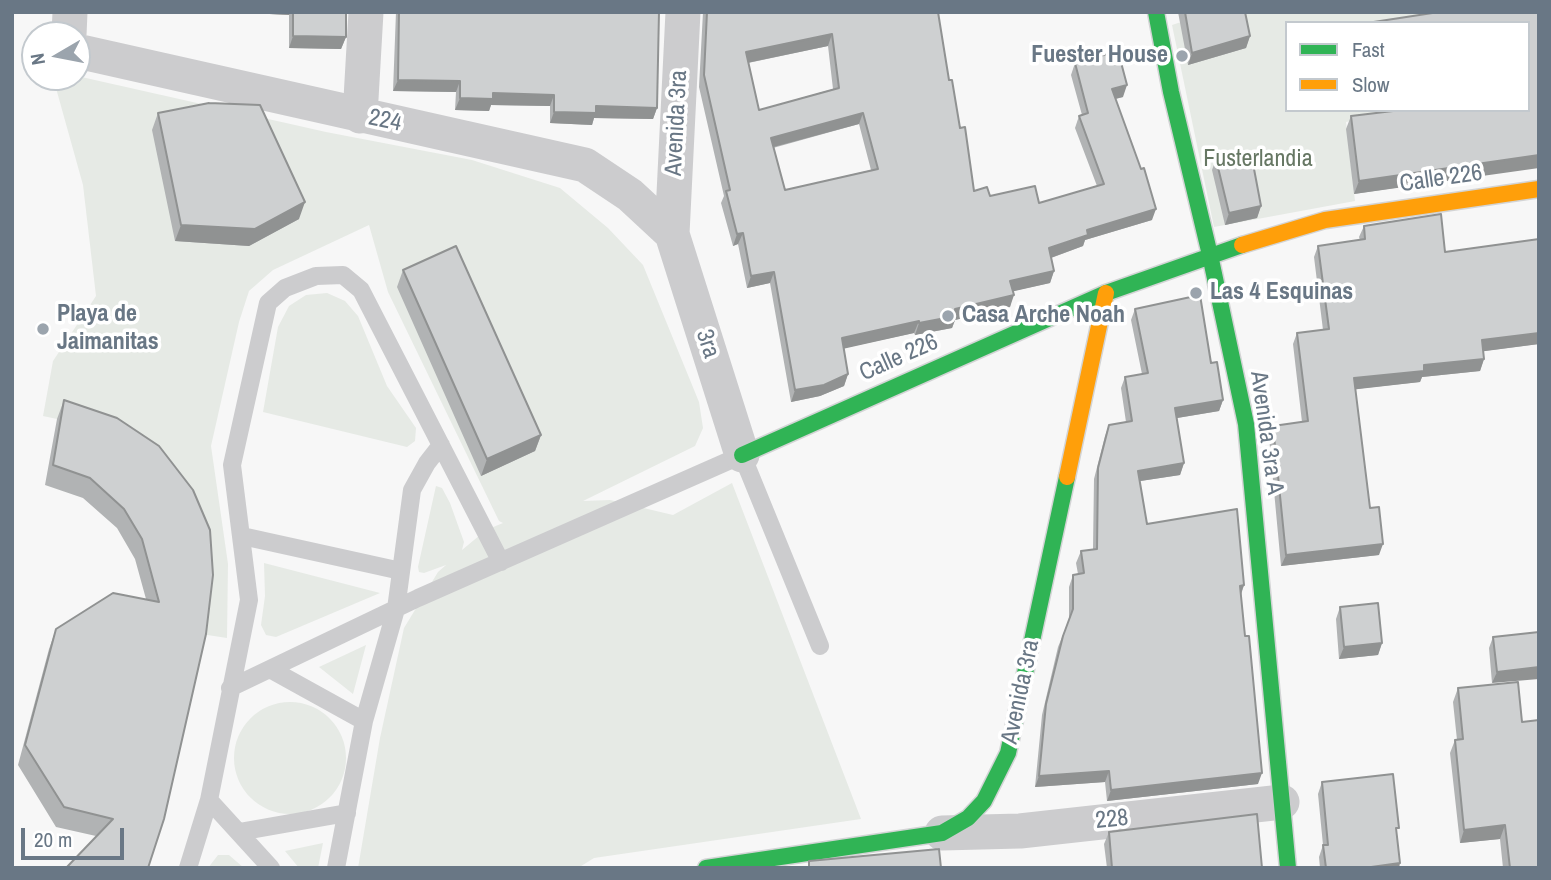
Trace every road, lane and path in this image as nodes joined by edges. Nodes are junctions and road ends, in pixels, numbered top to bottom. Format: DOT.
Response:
graph roads {
  1 [pos="366,12"];
  2 [pos="682,12"];
  3 [pos="1156,12"];
  4 [pos="91,54"];
  5 [pos="360,116"];
  6 [pos="1539,189"];
  7 [pos="672,234"];
  8 [pos="1210,255"];
  9 [pos="1106,293"];
  10 [pos="441,446"];
  11 [pos="742,455"];
  12 [pos="242,537"];
  13 [pos="501,562"];
  14 [pos="401,571"];
  15 [pos="396,609"];
  16 [pos="820,646"];
  17 [pos="270,668"];
  18 [pos="230,688"];
  19 [pos="364,721"];
  20 [pos="209,800"];
  21 [pos="1282,802"];
  22 [pos="346,813"];
  23 [pos="239,832"];
  24 [pos="942,833"];
  25 [pos="188,868"];
  26 [pos="271,868"];
  27 [pos="336,868"];
  28 [pos="706,868"];
  29 [pos="1288,868"];
  1 -- 5 [label="street"];
  2 -- 7 [label="street, Avenida 3ra"];
  3 -- 8 [label="street, Avenida 3ra A"];
  4 -- 5 [label="street, 224"];
  5 -- 7 [label="street, 224"];
  6 -- 8 [label="street, Calle 226"];
  7 -- 11 [label="street, 3ra"];
  8 -- 9 [label="street, Calle 226"];
  8 -- 21 [label="street, Avenida 3ra A"];
  9 -- 11 [label="street, Calle 226"];
  9 -- 24 [label="street, Avenida 3ra"];
  10 -- 12 [label="lane"];
  10 -- 13 [label="lane"];
  10 -- 14 [label="lane"];
  11 -- 13 [label="lane, Calle 226"];
  11 -- 16 [label="lane"];
  12 -- 14 [label="lane"];
  12 -- 18 [label="lane"];
  13 -- 15 [label="lane, Calle 226"];
  14 -- 15 [label="lane"];
  15 -- 17 [label="lane, Calle 226"];
  15 -- 19 [label="lane"];
  17 -- 18 [label="lane"];
  17 -- 19 [label="lane"];
  18 -- 20 [label="lane"];
  19 -- 22 [label="lane"];
  20 -- 23 [label="lane"];
  20 -- 25 [label="lane"];
  21 -- 24 [label="street, 228"];
  21 -- 29 [label="street, Avenida 3ra A"];
  22 -- 23 [label="lane"];
  22 -- 27 [label="lane"];
  23 -- 26 [label="lane"];
  24 -- 28 [label="street, Avenida 3ra"];
}
